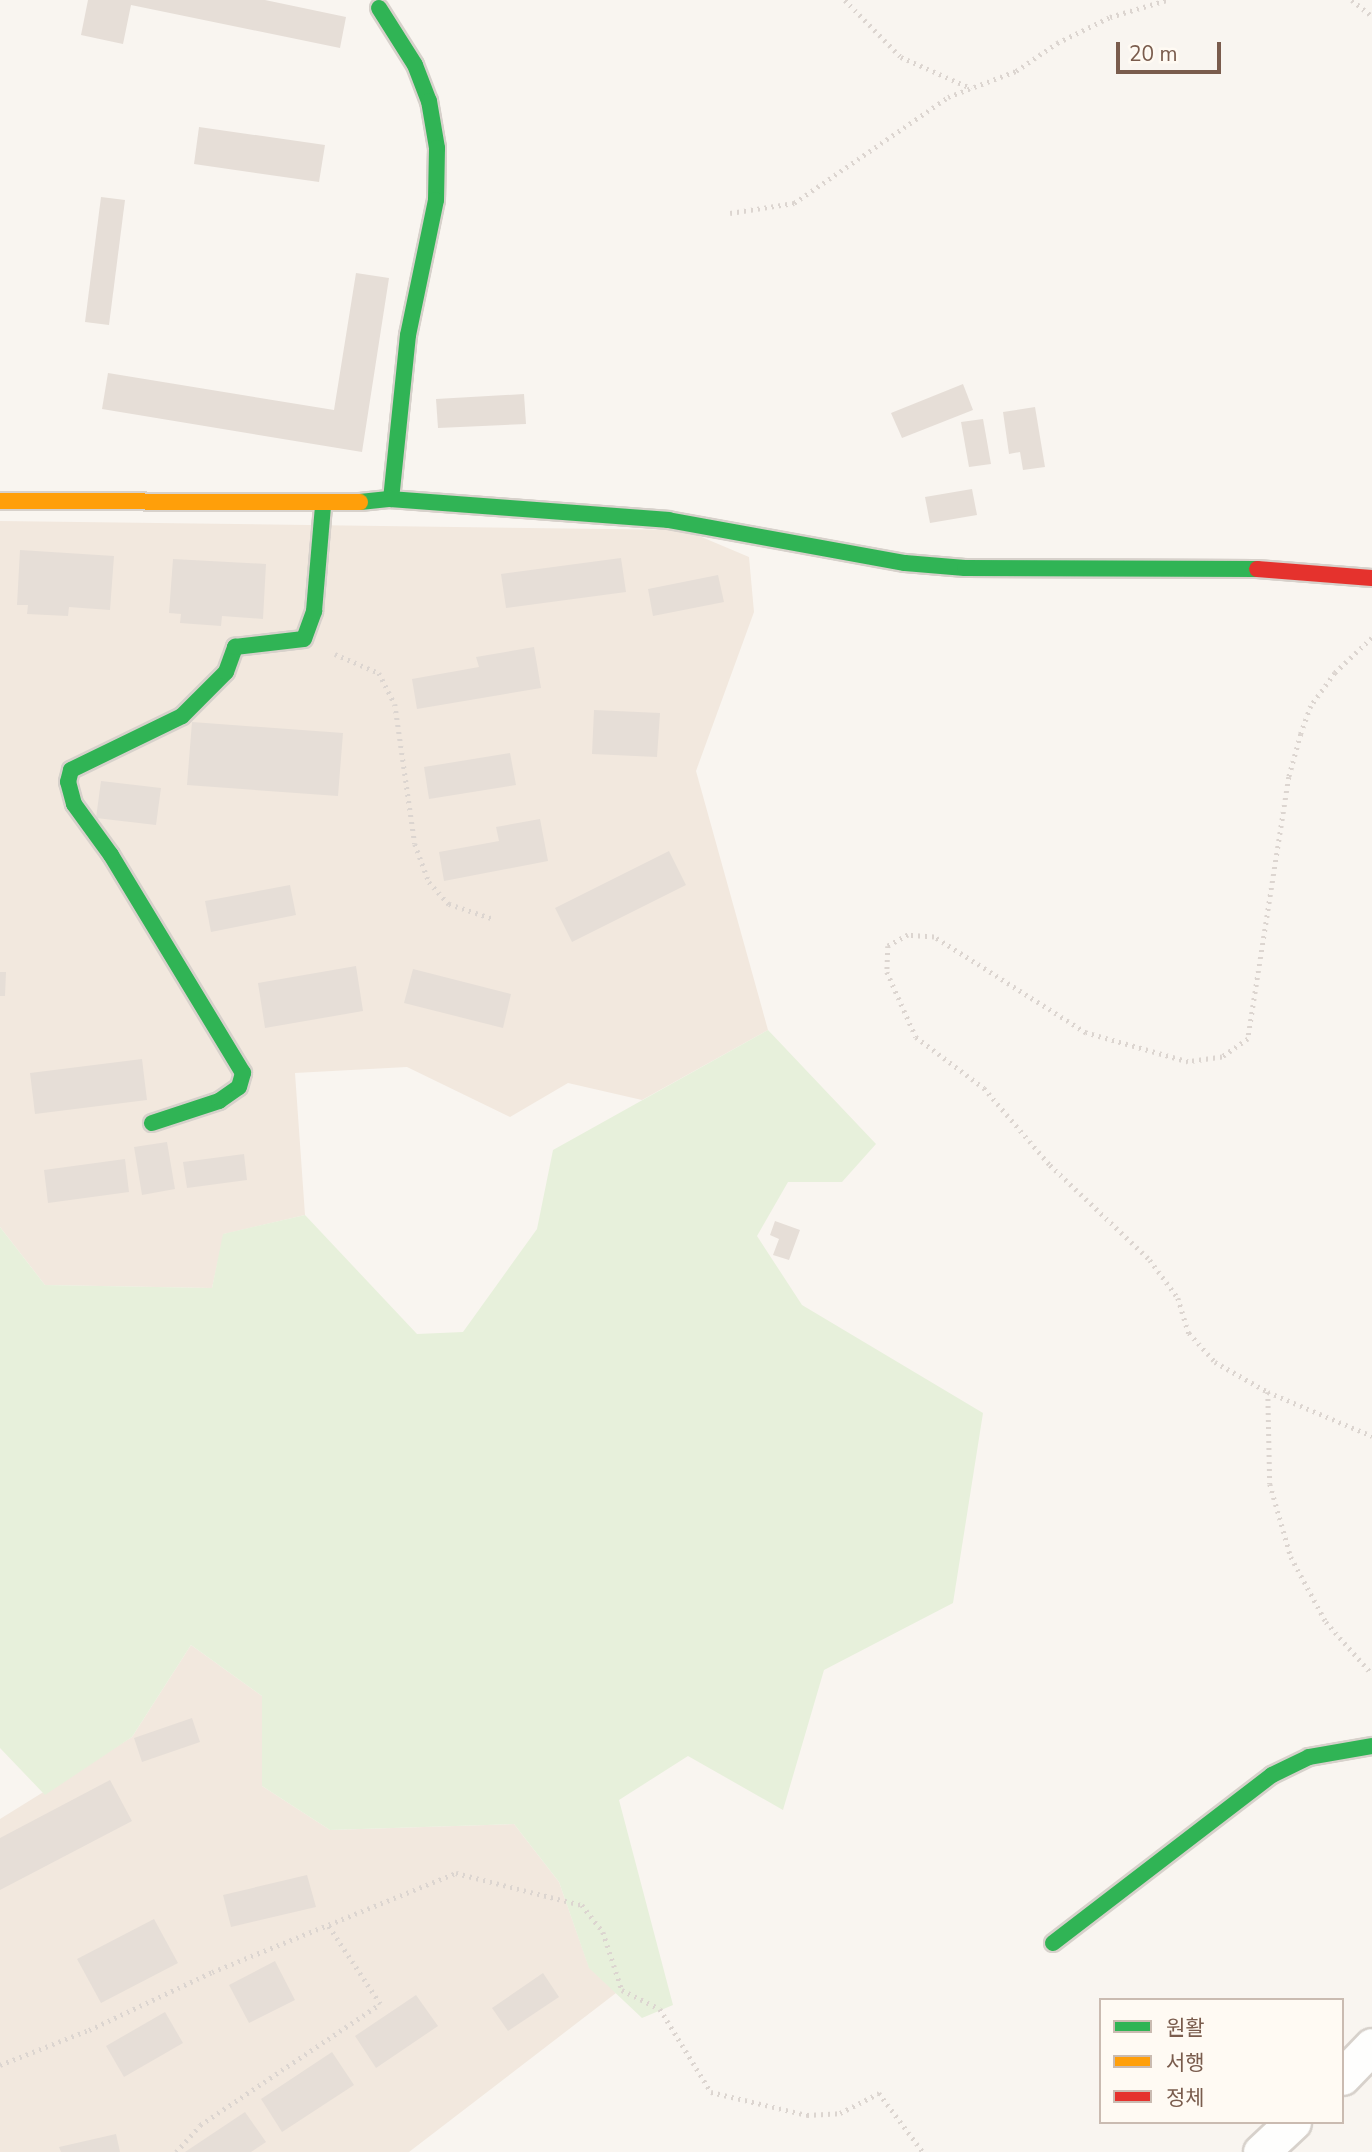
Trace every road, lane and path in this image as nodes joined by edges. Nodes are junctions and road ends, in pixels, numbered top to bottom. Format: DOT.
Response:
graph roads {
  1 [pos="845,0"];
  2 [pos="1167,0"];
  3 [pos="1352,0"];
  4 [pos="379,8"];
  5 [pos="1372,16"];
  6 [pos="971,88"];
  7 [pos="730,213"];
  8 [pos="391,499"];
  9 [pos="0,501"];
  10 [pos="323,505"];
  11 [pos="1372,578"];
  12 [pos="1372,638"];
  13 [pos="304,639"];
  14 [pos="494,919"];
  15 [pos="152,1123"];
  16 [pos="1268,1392"];
  17 [pos="1372,1436"];
  18 [pos="1372,1674"];
  19 [pos="1372,1746"];
  20 [pos="327,1924"];
  21 [pos="1053,1943"];
  22 [pos="1372,2046"];
  23 [pos="0,2065"];
  24 [pos="1344,2075"];
  25 [pos="1291,2124"];
  26 [pos="176,2152"];
  27 [pos="923,2152"];
  28 [pos="1261,2152"];
  1 -- 6 [label="path"];
  2 -- 6 [label="path"];
  3 -- 5 [label="path"];
  4 -- 8 [label="street"];
  6 -- 7 [label="path"];
  8 -- 10 [label="street"];
  8 -- 11 [label="street"];
  9 -- 10 [label="street"];
  10 -- 13 [label="street"];
  12 -- 16 [label="path"];
  13 -- 14 [label="path"];
  13 -- 15 [label="street"];
  16 -- 17 [label="path"];
  16 -- 18 [label="path"];
  19 -- 21 [label="street"];
  20 -- 23 [label="path"];
  20 -- 26 [label="path"];
  20 -- 27 [label="path"];
  22 -- 24 [label="street"];
  25 -- 28 [label="street"];
}
